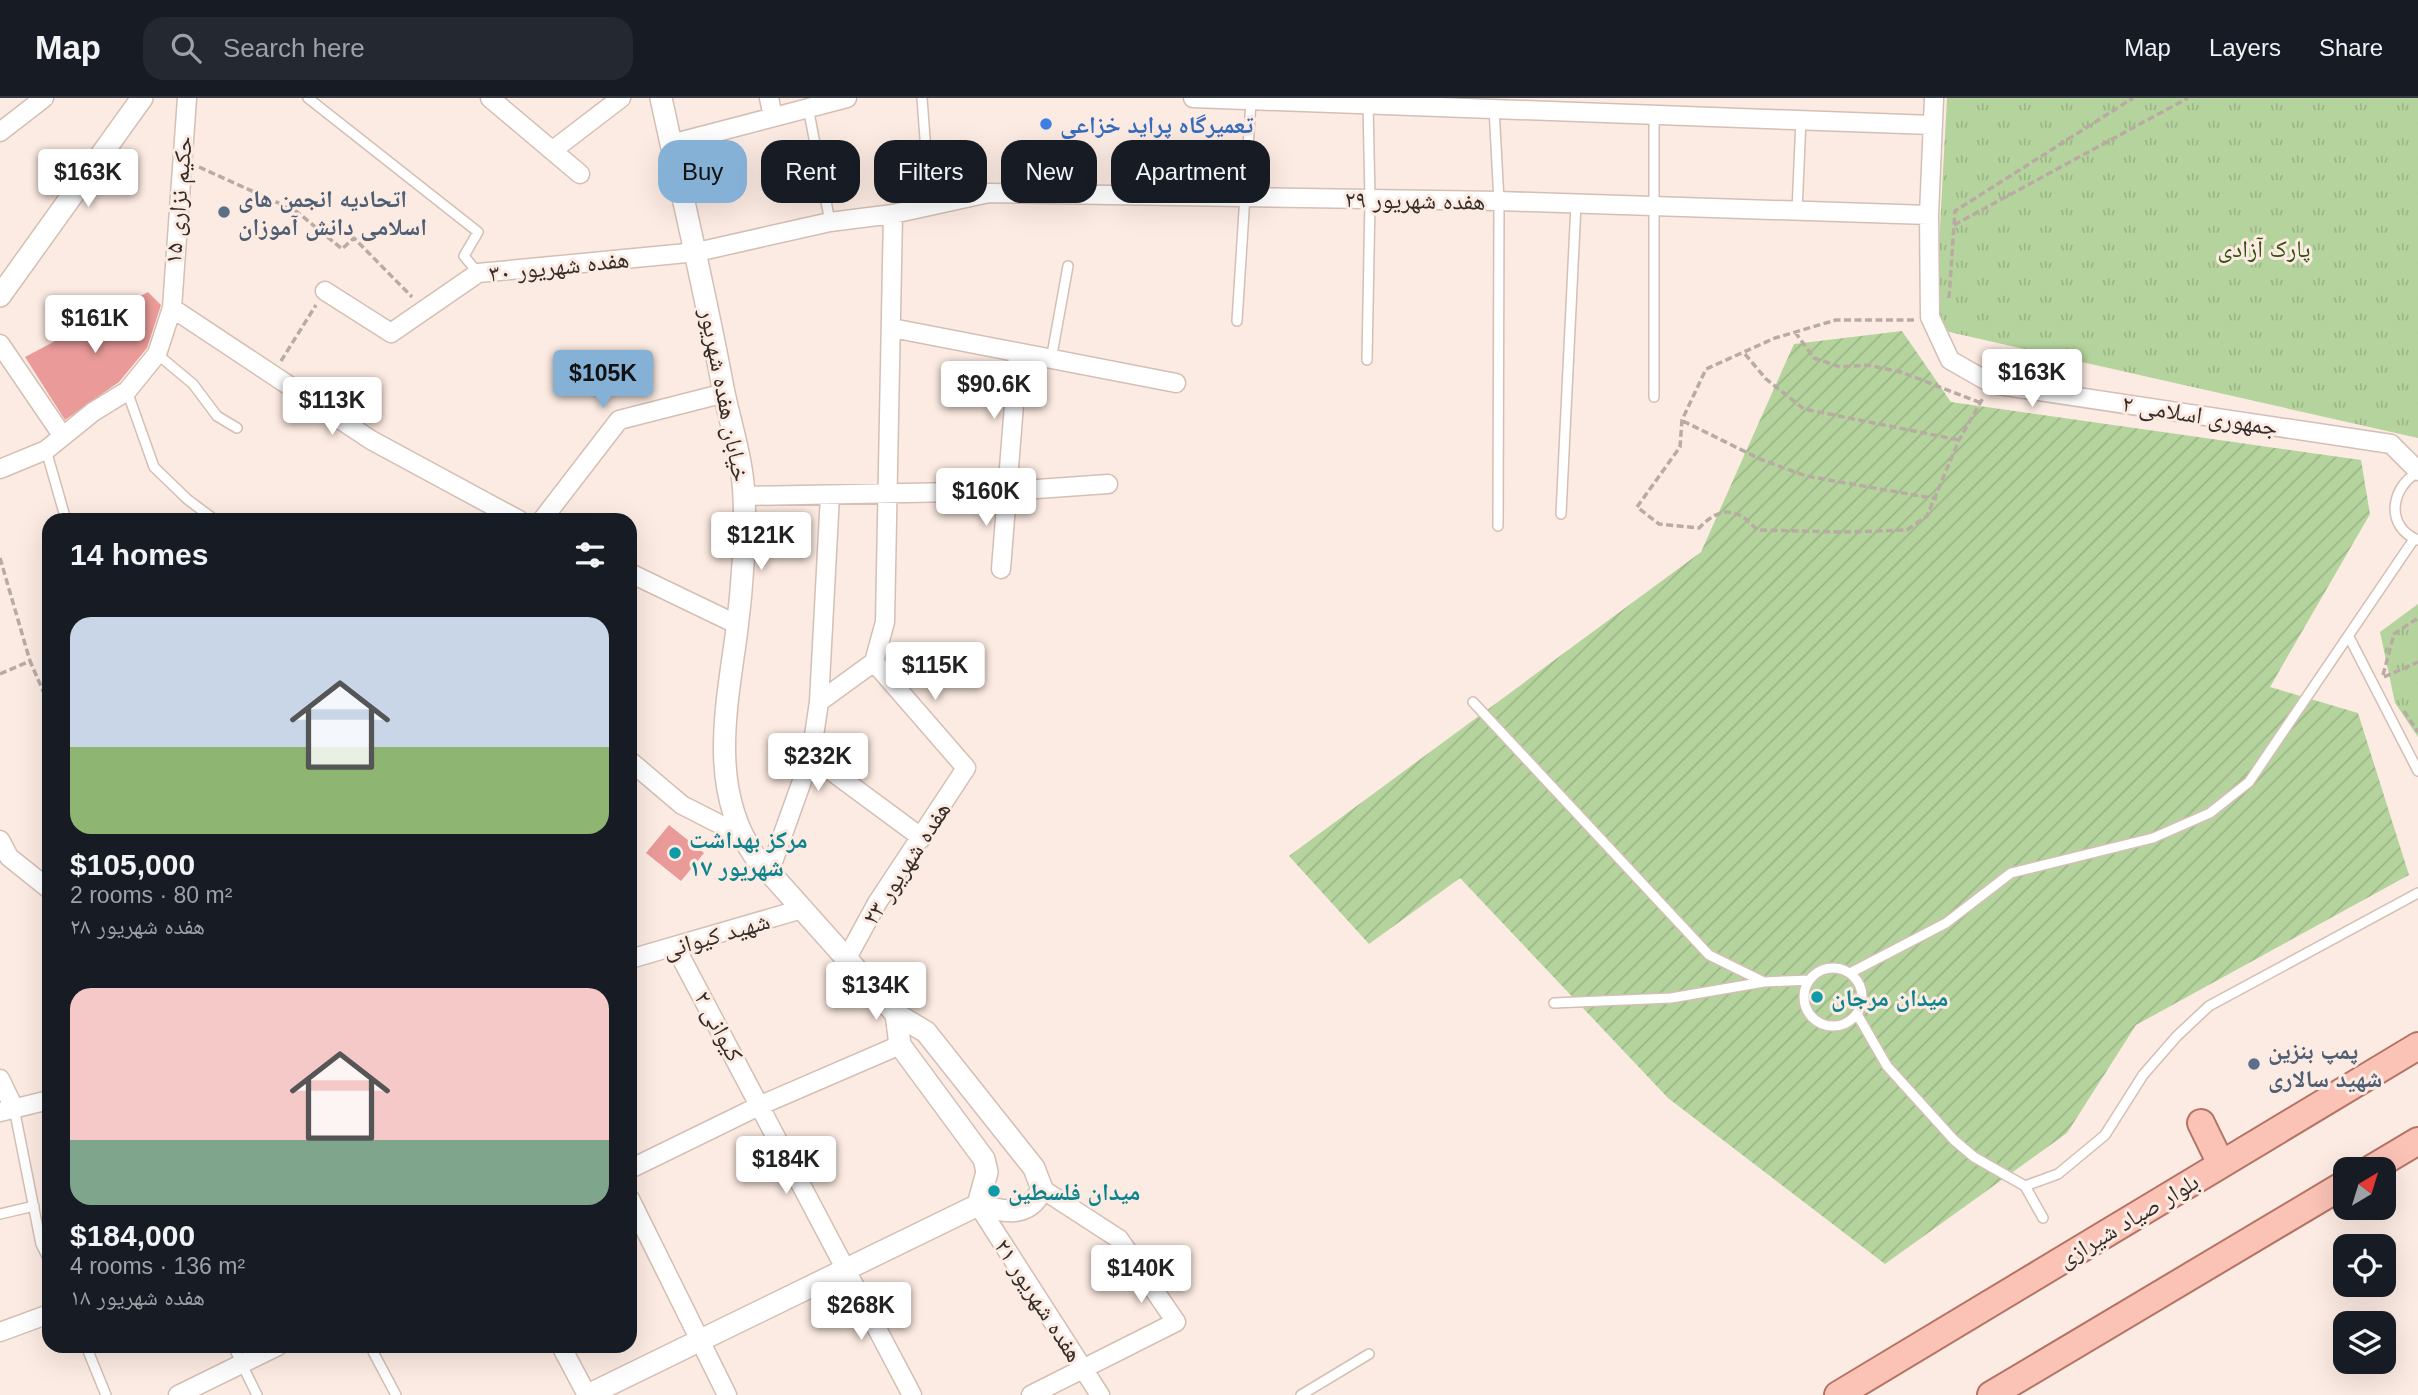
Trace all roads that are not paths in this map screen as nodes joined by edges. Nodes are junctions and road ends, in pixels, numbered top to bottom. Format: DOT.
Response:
graph roads {
  1 [pos="44,98"];
  2 [pos="142,98"];
  3 [pos="187,98"];
  4 [pos="308,98"];
  5 [pos="490,98"];
  6 [pos="621,98"];
  7 [pos="661,98"];
  8 [pos="769,98"];
  9 [pos="847,98"];
  10 [pos="922,98"];
  11 [pos="1193,98"];
  12 [pos="1934,98"];
  13 [pos="1251,101"];
  14 [pos="1368,104"];
  15 [pos="1654,106"];
  16 [pos="808,107"];
  17 [pos="1494,108"];
  18 [pos="773,117"];
  19 [pos="1801,120"];
  20 [pos="1932,125"];
  21 [pos="0,132"];
  22 [pos="670,140"];
  23 [pos="686,140"];
  24 [pos="1249,140"];
  25 [pos="553,150"];
  26 [pos="580,174"];
  27 [pos="1111,194"];
  28 [pos="1270,197"];
  29 [pos="1370,199"];
  30 [pos="1499,201"];
  31 [pos="685,203"];
  32 [pos="1246,203"];
  33 [pos="1576,204"];
  34 [pos="930,206"];
  35 [pos="1654,206"];
  36 [pos="1797,211"];
  37 [pos="893,214"];
  38 [pos="1929,215"];
  39 [pos="830,222"];
  40 [pos="697,252"];
  41 [pos="1068,267"];
  42 [pos="478,273"];
  43 [pos="325,291"];
  44 [pos="0,296"];
  45 [pos="172,308"];
  46 [pos="1237,321"];
  47 [pos="892,328"];
  48 [pos="0,344"];
  49 [pos="157,354"];
  50 [pos="1018,354"];
  51 [pos="1051,360"];
  52 [pos="1367,360"];
  53 [pos="1176,383"];
  54 [pos="127,391"];
  55 [pos="725,393"];
  56 [pos="1654,397"];
  57 [pos="237,428"];
  58 [pos="62,435"];
  59 [pos="46,450"];
  60 [pos="0,469"];
  61 [pos="2418,472"];
  62 [pos="1108,484"];
  63 [pos="1009,491"];
  64 [pos="887,494"];
  65 [pos="830,495"];
  66 [pos="744,496"];
  67 [pos="64,513"];
  68 [pos="206,513"];
  69 [pos="506,513"];
  70 [pos="547,513"];
  71 [pos="1561,514"];
  72 [pos="1497,526"];
  73 [pos="2416,540"];
  74 [pos="1001,569"];
  75 [pos="637,576"];
  76 [pos="738,625"];
  77 [pos="2349,637"];
  78 [pos="874,662"];
  79 [pos="819,702"];
  80 [pos="1473,702"];
  81 [pos="811,756"];
  82 [pos="637,767"];
  83 [pos="2418,771"];
  84 [pos="741,835"];
  85 [pos="922,838"];
  86 [pos="0,839"];
  87 [pos="4,859"];
  88 [pos="769,873"];
  89 [pos="42,880"];
  90 [pos="2418,893"];
  91 [pos="803,909"];
  92 [pos="676,948"];
  93 [pos="637,954"];
  94 [pos="847,958"];
  95 [pos="1850,973"];
  96 [pos="1809,981"];
  97 [pos="1764,982"];
  98 [pos="1554,1003"];
  99 [pos="896,1014"];
  100 [pos="1857,1014"];
  101 [pos="900,1045"];
  102 [pos="2418,1046"];
  103 [pos="0,1079"];
  104 [pos="42,1102"];
  105 [pos="761,1105"];
  106 [pos="7,1110"];
  107 [pos="2201,1123"];
  108 [pos="2418,1141"];
  109 [pos="2391,1157"];
  110 [pos="2221,1164"];
  111 [pos="637,1166"];
  112 [pos="2025,1186"];
  113 [pos="1042,1189"];
  114 [pos="2333,1191"];
  115 [pos="978,1205"];
  116 [pos="34,1206"];
  117 [pos="637,1213"];
  118 [pos="0,1214"];
  119 [pos="2043,1218"];
  120 [pos="42,1233"];
  121 [pos="845,1270"];
  122 [pos="42,1317"];
  123 [pos="0,1332"];
  124 [pos="699,1341"];
  125 [pos="89,1353"];
  126 [pos="237,1353"];
  127 [pos="263,1353"];
  128 [pos="374,1353"];
  129 [pos="565,1353"];
  130 [pos="1369,1354"];
  131 [pos="242,1363"];
  132 [pos="1084,1370"];
  133 [pos="106,1395"];
  134 [pos="178,1395"];
  135 [pos="257,1395"];
  136 [pos="396,1395"];
  137 [pos="587,1395"];
  138 [pos="727,1395"];
  139 [pos="912,1395"];
  140 [pos="1031,1395"];
  141 [pos="1100,1395"];
  142 [pos="1301,1395"];
  143 [pos="1838,1395"];
  144 [pos="1991,1395"];
  1 -- 21 [label="street"];
  2 -- 44 [label="street"];
  3 -- 45 [label="street, حکیم نزاری ۱۵"];
  4 -- 42 [label="lane"];
  5 -- 25 [label="street"];
  6 -- 25 [label="street"];
  7 -- 22 [label="street, خیابان هفده شهریور"];
  8 -- 18 [label="street"];
  9 -- 16 [label="street"];
  10 -- 34 [label="lane"];
  11 -- 13 [label="street"];
  12 -- 20 [label="street, جمهوری اسلامی ۲"];
  13 -- 14 [label="street"];
  13 -- 24 [label="lane"];
  14 -- 17 [label="street"];
  14 -- 29 [label="lane"];
  15 -- 17 [label="street"];
  15 -- 19 [label="street"];
  15 -- 35 [label="lane"];
  16 -- 18 [label="street"];
  16 -- 39 [label="lane"];
  17 -- 30 [label="lane"];
  18 -- 23 [label="street"];
  19 -- 20 [label="street"];
  19 -- 36 [label="lane"];
  20 -- 38 [label="street, جمهوری اسلامی ۲"];
  25 -- 26 [label="street"];
  27 -- 34 [label="street, هفده شهریور ۲۹"];
  28 -- 29 [label="street, هفده شهریور ۲۹"];
  29 -- 30 [label="street, هفده شهریور ۲۹"];
  29 -- 52 [label="lane"];
  30 -- 33 [label="street, هفده شهریور ۲۹"];
  30 -- 72 [label="lane"];
  31 -- 40 [label="street, خیابان هفده شهریور"];
  32 -- 46 [label="lane"];
  33 -- 35 [label="street, هفده شهریور ۲۹"];
  33 -- 71 [label="lane"];
  34 -- 37 [label="street, هفده شهریور ۲۹"];
  35 -- 36 [label="street, هفده شهریور ۲۹"];
  35 -- 56 [label="lane"];
  36 -- 38 [label="street, هفده شهریور ۲۹"];
  37 -- 39 [label="street, هفده شهریور ۲۹"];
  37 -- 47 [label="street"];
  38 -- 61 [label="street, جمهوری اسلامی ۲"];
  39 -- 40 [label="street, هفده شهریور ۲۹"];
  40 -- 42 [label="street, هفده شهریور ۳۰"];
  40 -- 55 [label="street, خیابان هفده شهریور"];
  41 -- 51 [label="lane"];
  42 -- 43 [label="street, هفده شهریور ۳۰"];
  45 -- 49 [label="street, حکیم نزاری ۱۵"];
  45 -- 69 [label="street"];
  47 -- 50 [label="street"];
  47 -- 64 [label="street"];
  48 -- 58 [label="street"];
  49 -- 54 [label="street, حکیم نزاری ۱۵"];
  49 -- 57 [label="lane"];
  50 -- 51 [label="street"];
  50 -- 63 [label="street"];
  51 -- 53 [label="street"];
  54 -- 58 [label="street, حکیم نزاری ۱۵"];
  54 -- 68 [label="lane"];
  55 -- 66 [label="street, خیابان هفده شهریور"];
  55 -- 70 [label="street"];
  58 -- 59 [label="street, حکیم نزاری ۱۵"];
  59 -- 60 [label="street, حکیم نزاری ۱۵"];
  59 -- 67 [label="lane"];
  61 -- 73 [label="lane"];
  62 -- 63 [label="street"];
  63 -- 64 [label="street"];
  63 -- 74 [label="street"];
  64 -- 65 [label="street"];
  64 -- 78 [label="street"];
  65 -- 66 [label="street"];
  65 -- 79 [label="street"];
  66 -- 76 [label="street, خیابان هفده شهریور"];
  73 -- 77 [label="lane"];
  75 -- 76 [label="street"];
  76 -- 84 [label="street, خیابان هفده شهریور"];
  77 -- 83 [label="lane"];
  77 -- 95 [label="lane"];
  78 -- 79 [label="street"];
  78 -- 85 [label="street, هفده شهریور ۲۳"];
  79 -- 81 [label="street"];
  80 -- 97 [label="lane"];
  81 -- 85 [label="street"];
  81 -- 88 [label="street"];
  82 -- 84 [label="street"];
  84 -- 88 [label="street, خیابان هفده شهریور"];
  85 -- 94 [label="street, هفده شهریور ۲۳"];
  86 -- 87 [label="street"];
  87 -- 89 [label="street"];
  88 -- 91 [label="street, خیابان هفده شهریور"];
  90 -- 112 [label="lane"];
  91 -- 92 [label="street, شهید کیوانی"];
  91 -- 94 [label="street, خیابان هفده شهریور"];
  92 -- 93 [label="street, شهید کیوانی"];
  92 -- 105 [label="street, کیوانی ۲"];
  94 -- 99 [label="street, خیابان هفده شهریور"];
  95 -- 96 [label="lane"];
  95 -- 100 [label="lane"];
  96 -- 97 [label="lane"];
  96 -- 100 [label="lane"];
  97 -- 98 [label="lane"];
  99 -- 101 [label="street"];
  99 -- 113 [label="street"];
  100 -- 112 [label="lane"];
  101 -- 105 [label="street"];
  101 -- 115 [label="street"];
  102 -- 110 [label="main road, بلوار صیاد شیرازی"];
  103 -- 106 [label="street"];
  104 -- 106 [label="street"];
  105 -- 111 [label="street"];
  105 -- 121 [label="street, کیوانی ۲"];
  106 -- 116 [label="lane"];
  107 -- 110 [label="main road"];
  108 -- 109 [label="main road"];
  110 -- 143 [label="main road, بلوار صیاد شیرازی"];
  112 -- 119 [label="lane"];
  113 -- 115 [label="street"];
  113 -- 132 [label="street"];
  114 -- 144 [label="main road"];
  115 -- 121 [label="street"];
  115 -- 132 [label="street, هفده شهریور ۲۱"];
  116 -- 118 [label="lane"];
  116 -- 120 [label="lane"];
  117 -- 124 [label="street"];
  121 -- 124 [label="street"];
  121 -- 139 [label="street, کیوانی ۲"];
  122 -- 123 [label="street"];
  124 -- 137 [label="street"];
  124 -- 138 [label="street"];
  125 -- 133 [label="lane"];
  126 -- 131 [label="lane"];
  127 -- 131 [label="street"];
  128 -- 136 [label="lane"];
  129 -- 137 [label="street"];
  130 -- 142 [label="lane"];
  131 -- 134 [label="street"];
  131 -- 135 [label="lane"];
  132 -- 140 [label="street"];
  132 -- 141 [label="street, هفده شهریور ۲۱"];
}
